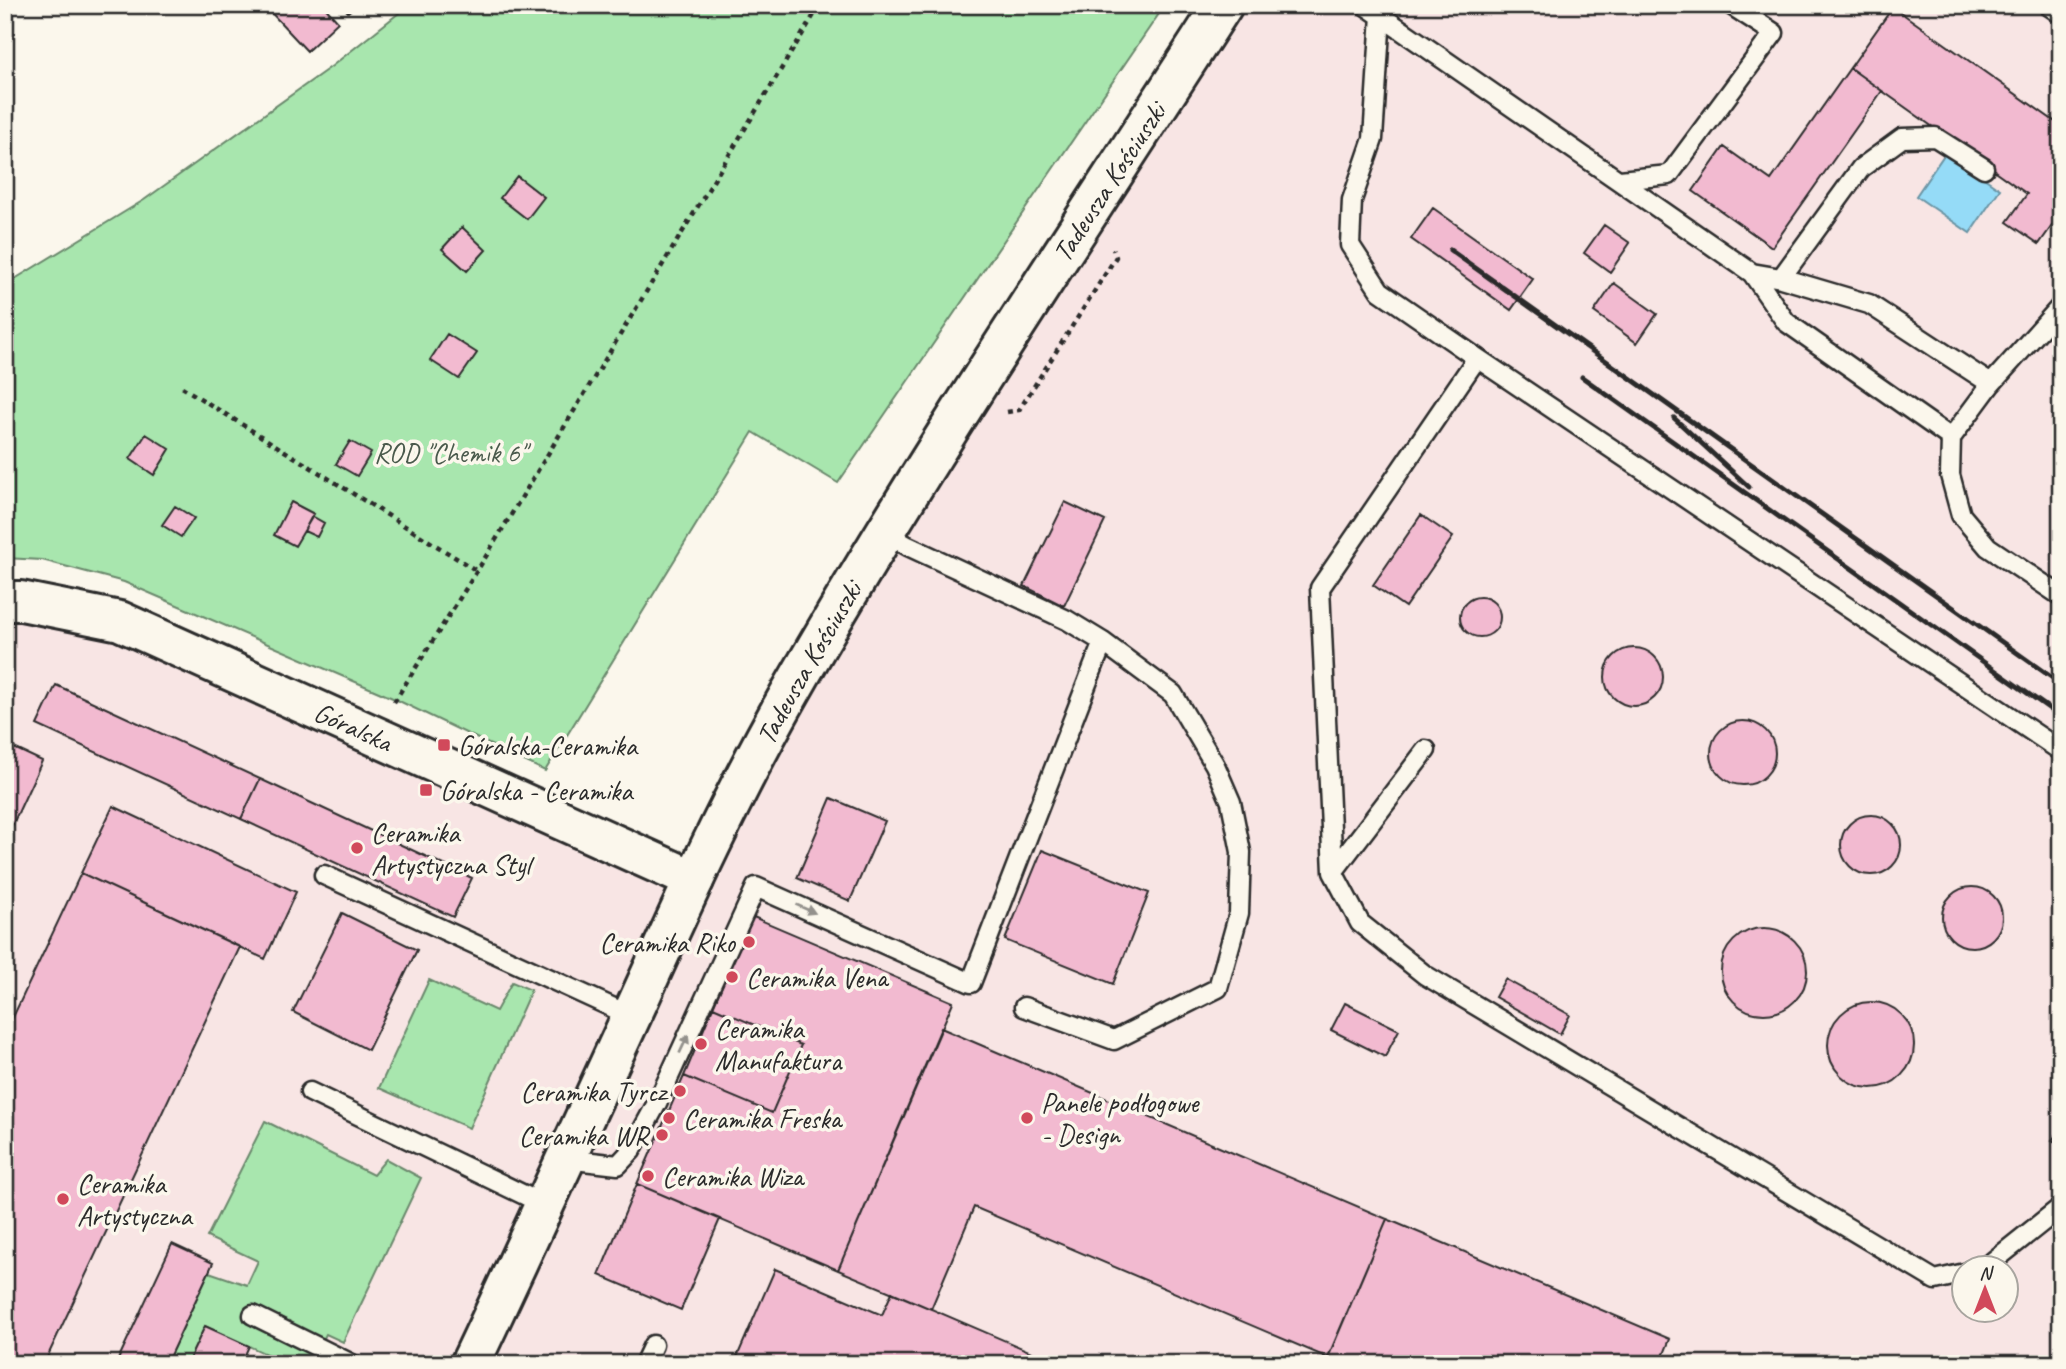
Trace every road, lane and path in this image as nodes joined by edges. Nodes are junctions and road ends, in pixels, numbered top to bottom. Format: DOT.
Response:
graph roads {
  1 [pos="820,5"];
  2 [pos="1223,5"];
  3 [pos="1365,5"];
  4 [pos="1731,5"];
  5 [pos="2048,5"];
  6 [pos="2061,14"];
  7 [pos="1381,15"];
  8 [pos="1984,168"];
  9 [pos="1620,180"];
  10 [pos="1752,273"];
  11 [pos="1781,278"];
  12 [pos="2061,306"];
  13 [pos="1477,358"];
  14 [pos="1991,384"];
  15 [pos="182,387"];
  16 [pos="1951,438"];
  17 [pos="885,533"];
  18 [pos="477,571"];
  19 [pos="2061,596"];
  20 [pos="5,601"];
  21 [pos="1103,642"];
  22 [pos="373,735"];
  23 [pos="1426,750"];
  24 [pos="2061,751"];
  25 [pos="1333,872"];
  26 [pos="324,875"];
  27 [pos="694,880"];
  28 [pos="1024,1007"];
  29 [pos="631,1016"];
  30 [pos="310,1092"];
  31 [pos="566,1159"];
  32 [pos="545,1205"];
  33 [pos="2061,1207"];
  34 [pos="2002,1254"];
  35 [pos="1951,1276"];
  36 [pos="253,1315"];
  37 [pos="653,1345"];
  38 [pos="352,1364"];
  39 [pos="470,1364"];
  40 [pos="644,1364"];
  1 -- 18 [label="path"];
  2 -- 17 [label="main road, Tadeusza Kościuszki"];
  3 -- 7 [label="lane"];
  4 -- 9 [label="lane"];
  5 -- 6 [label="lane"];
  7 -- 9 [label="lane"];
  7 -- 13 [label="lane"];
  8 -- 11 [label="lane"];
  9 -- 10 [label="lane"];
  10 -- 11 [label="lane"];
  10 -- 16 [label="lane"];
  11 -- 14 [label="lane"];
  12 -- 14 [label="lane"];
  13 -- 24 [label="lane"];
  13 -- 25 [label="lane"];
  14 -- 16 [label="lane"];
  15 -- 18 [label="path"];
  16 -- 19 [label="lane"];
  17 -- 21 [label="lane"];
  17 -- 27 [label="main road, Tadeusza Kościuszki"];
  18 -- 22 [label="path"];
  20 -- 22 [label="main road, Góralska"];
  21 -- 28 [label="lane"];
  31 -- 21 [label="lane, one-way"];
  22 -- 27 [label="main road, Góralska"];
  23 -- 25 [label="lane"];
  25 -- 35 [label="lane"];
  26 -- 29 [label="lane"];
  27 -- 29 [label="main road, Tadeusza Kościuszki"];
  29 -- 31 [label="main road, Tadeusza Kościuszki"];
  30 -- 32 [label="lane"];
  31 -- 32 [label="main road, Tadeusza Kościuszki"];
  32 -- 39 [label="main road, Tadeusza Kościuszki"];
  33 -- 34 [label="lane"];
  36 -- 38 [label="lane"];
  37 -- 40 [label="lane"];
}
